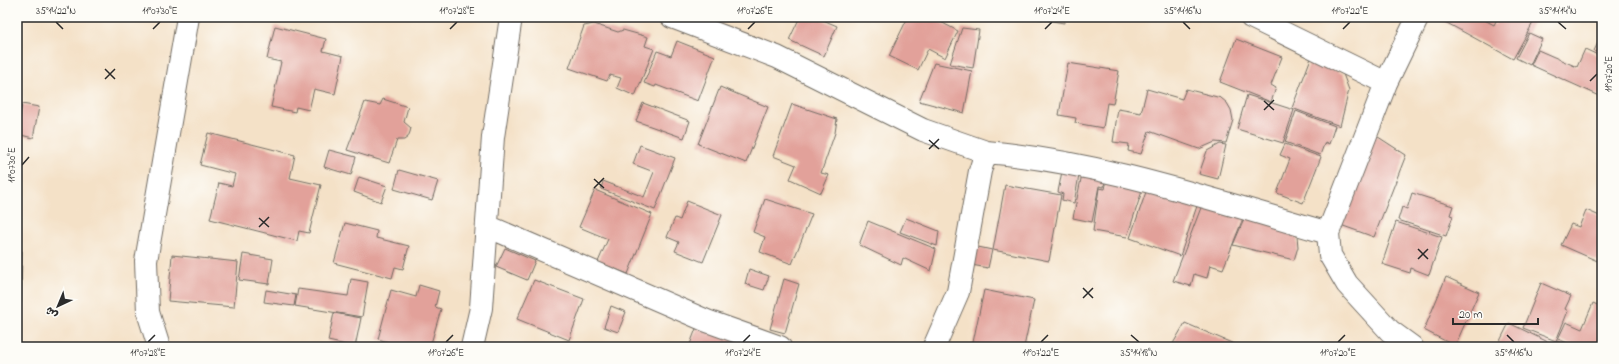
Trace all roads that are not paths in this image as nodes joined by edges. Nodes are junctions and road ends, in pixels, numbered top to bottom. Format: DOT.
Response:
graph roads {
  1 [pos="188,17"];
  2 [pos="511,17"];
  3 [pos="672,17"];
  4 [pos="1251,17"];
  5 [pos="1418,17"];
  6 [pos="1386,83"];
  7 [pos="986,152"];
  8 [pos="486,226"];
  9 [pos="1328,233"];
  10 [pos="1385,339"];
  11 [pos="159,347"];
  12 [pos="472,347"];
  13 [pos="780,347"];
  14 [pos="934,347"];
  15 [pos="1412,347"];
  1 -- 11 [label="street"];
  2 -- 8 [label="street"];
  3 -- 7 [label="street"];
  4 -- 6 [label="street"];
  5 -- 6 [label="street"];
  6 -- 9 [label="street"];
  7 -- 9 [label="street"];
  7 -- 14 [label="street"];
  8 -- 12 [label="street"];
  8 -- 13 [label="street"];
  9 -- 10 [label="street"];
  10 -- 15 [label="street"];
}
